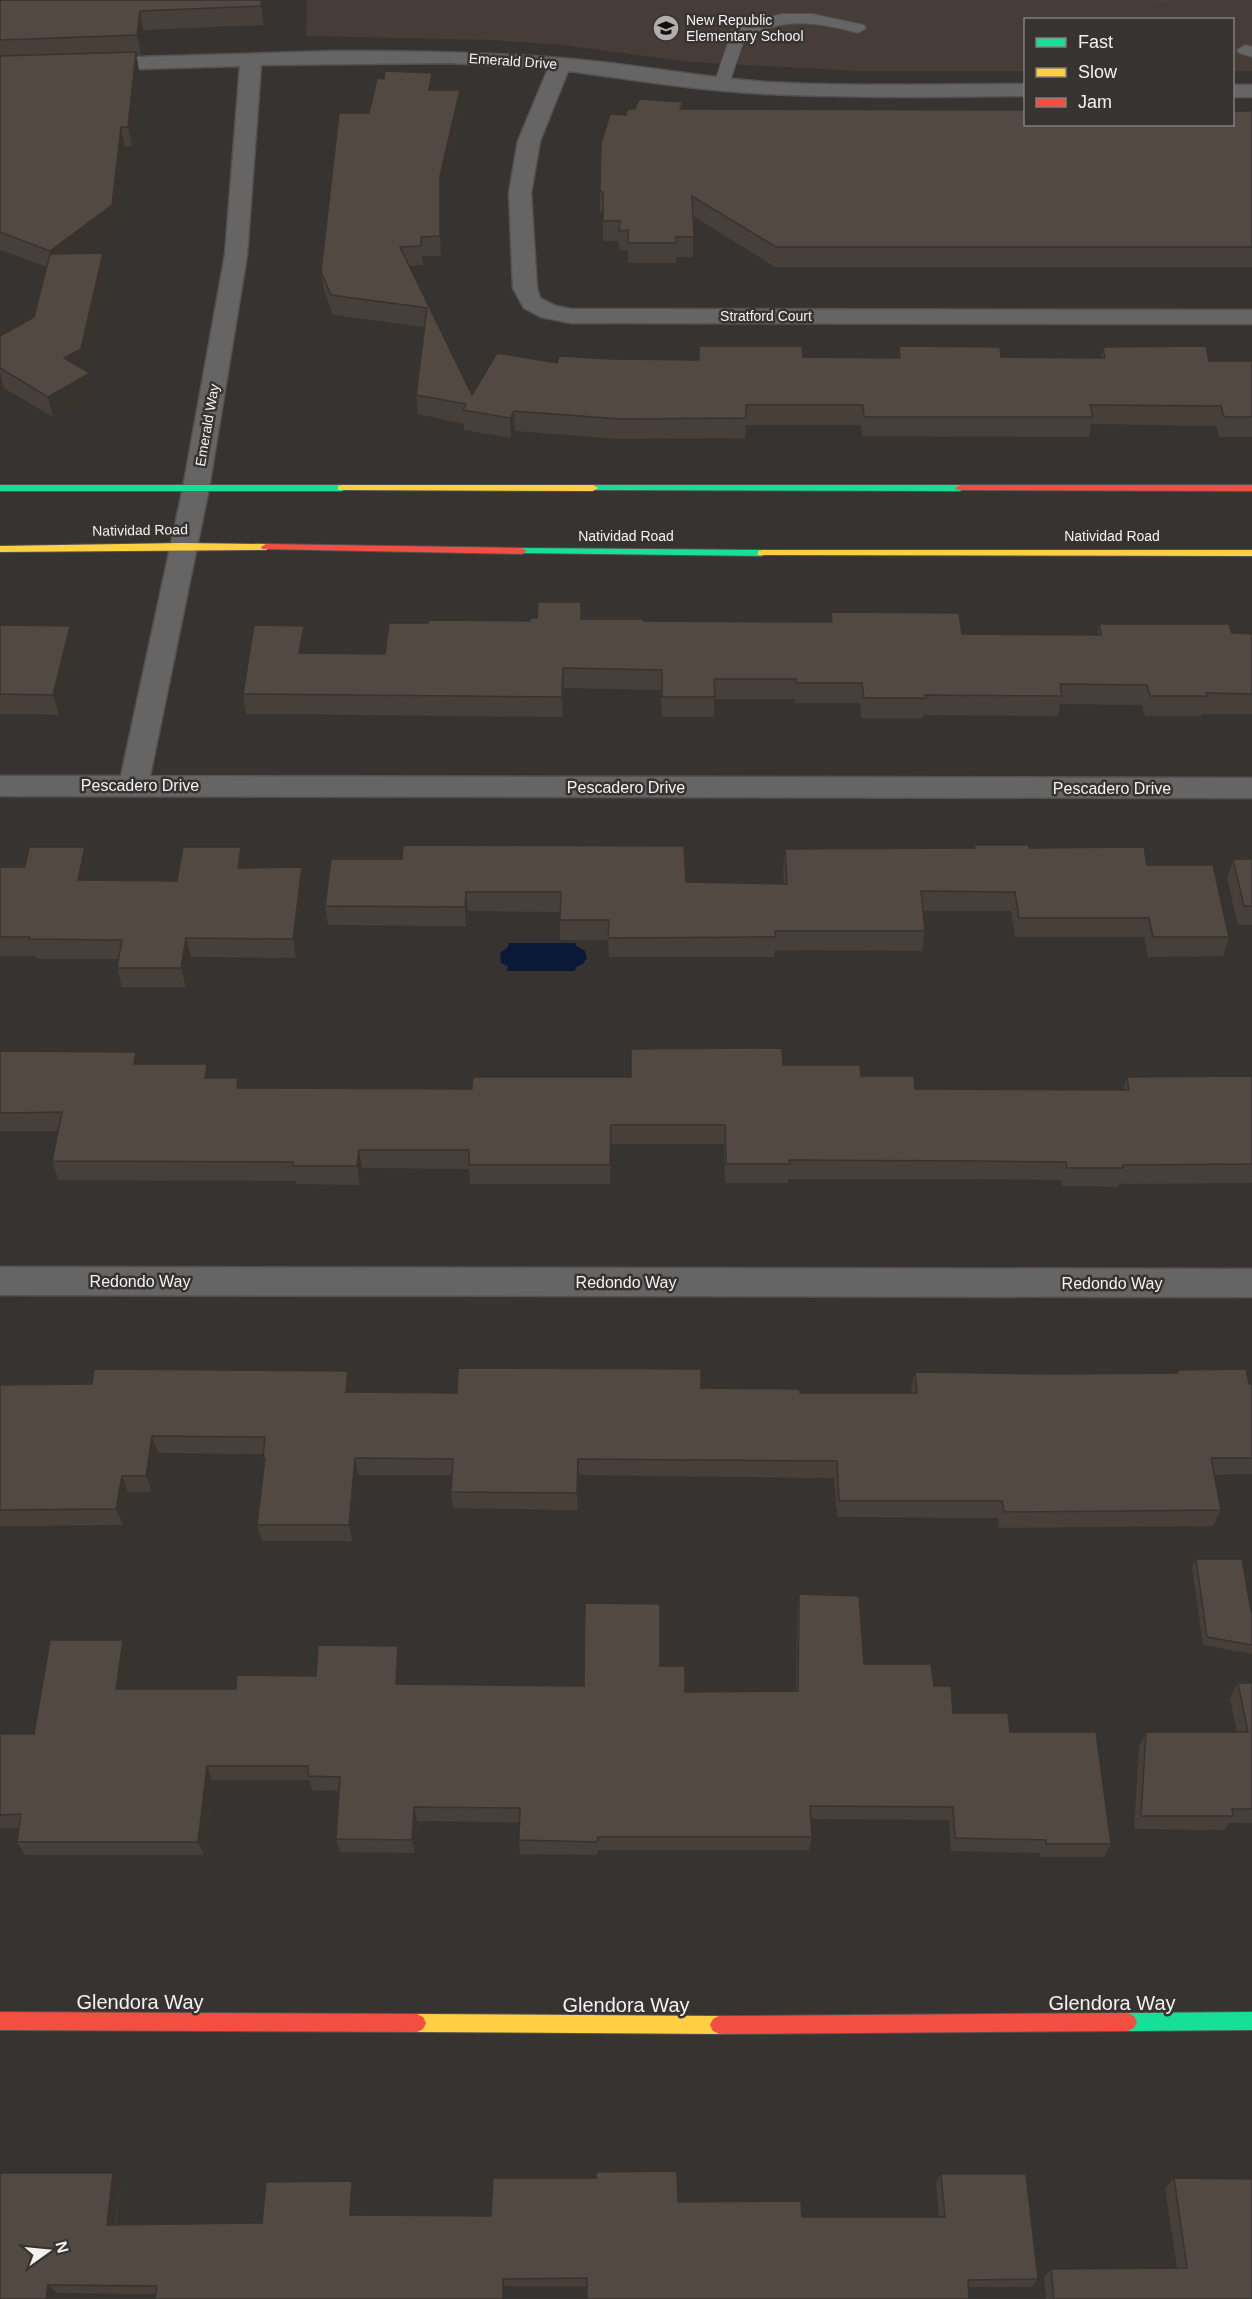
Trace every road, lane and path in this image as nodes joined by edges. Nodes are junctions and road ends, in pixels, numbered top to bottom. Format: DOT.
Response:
graph roads {
  1 [pos="858,28"];
  2 [pos="251,60"];
  3 [pos="561,64"];
  4 [pos="0,68"];
  5 [pos="722,84"];
  6 [pos="1024,90"];
  7 [pos="1234,91"];
  8 [pos="1252,91"];
  9 [pos="1252,317"];
  10 [pos="0,488"];
  11 [pos="196,488"];
  12 [pos="1252,488"];
  13 [pos="183,546"];
  14 [pos="0,549"];
  15 [pos="1252,553"];
  16 [pos="134,785"];
  17 [pos="0,786"];
  18 [pos="1252,788"];
  19 [pos="0,1281"];
  20 [pos="1252,1283"];
  21 [pos="0,2021"];
  22 [pos="1252,2021"];
  1 -- 5 [label="lane"];
  2 -- 3 [label="street, Emerald Drive"];
  2 -- 4 [label="street, Emerald Drive"];
  2 -- 11 [label="street, Emerald Way"];
  3 -- 5 [label="street, Emerald Drive"];
  3 -- 9 [label="street, Stratford Court"];
  5 -- 6 [label="street, Emerald Drive"];
  7 -- 8 [label="street"];
  10 -- 11 [label="main road"];
  11 -- 12 [label="main road"];
  11 -- 13 [label="street, Emerald Way"];
  13 -- 14 [label="main road, Natividad Road"];
  13 -- 15 [label="main road, Natividad Road"];
  13 -- 16 [label="street, Emerald Way"];
  16 -- 17 [label="street, Pescadero Drive"];
  16 -- 18 [label="street, Pescadero Drive"];
  19 -- 20 [label="street, Redondo Way"];
  21 -- 22 [label="main road, Glendora Way"];
}
